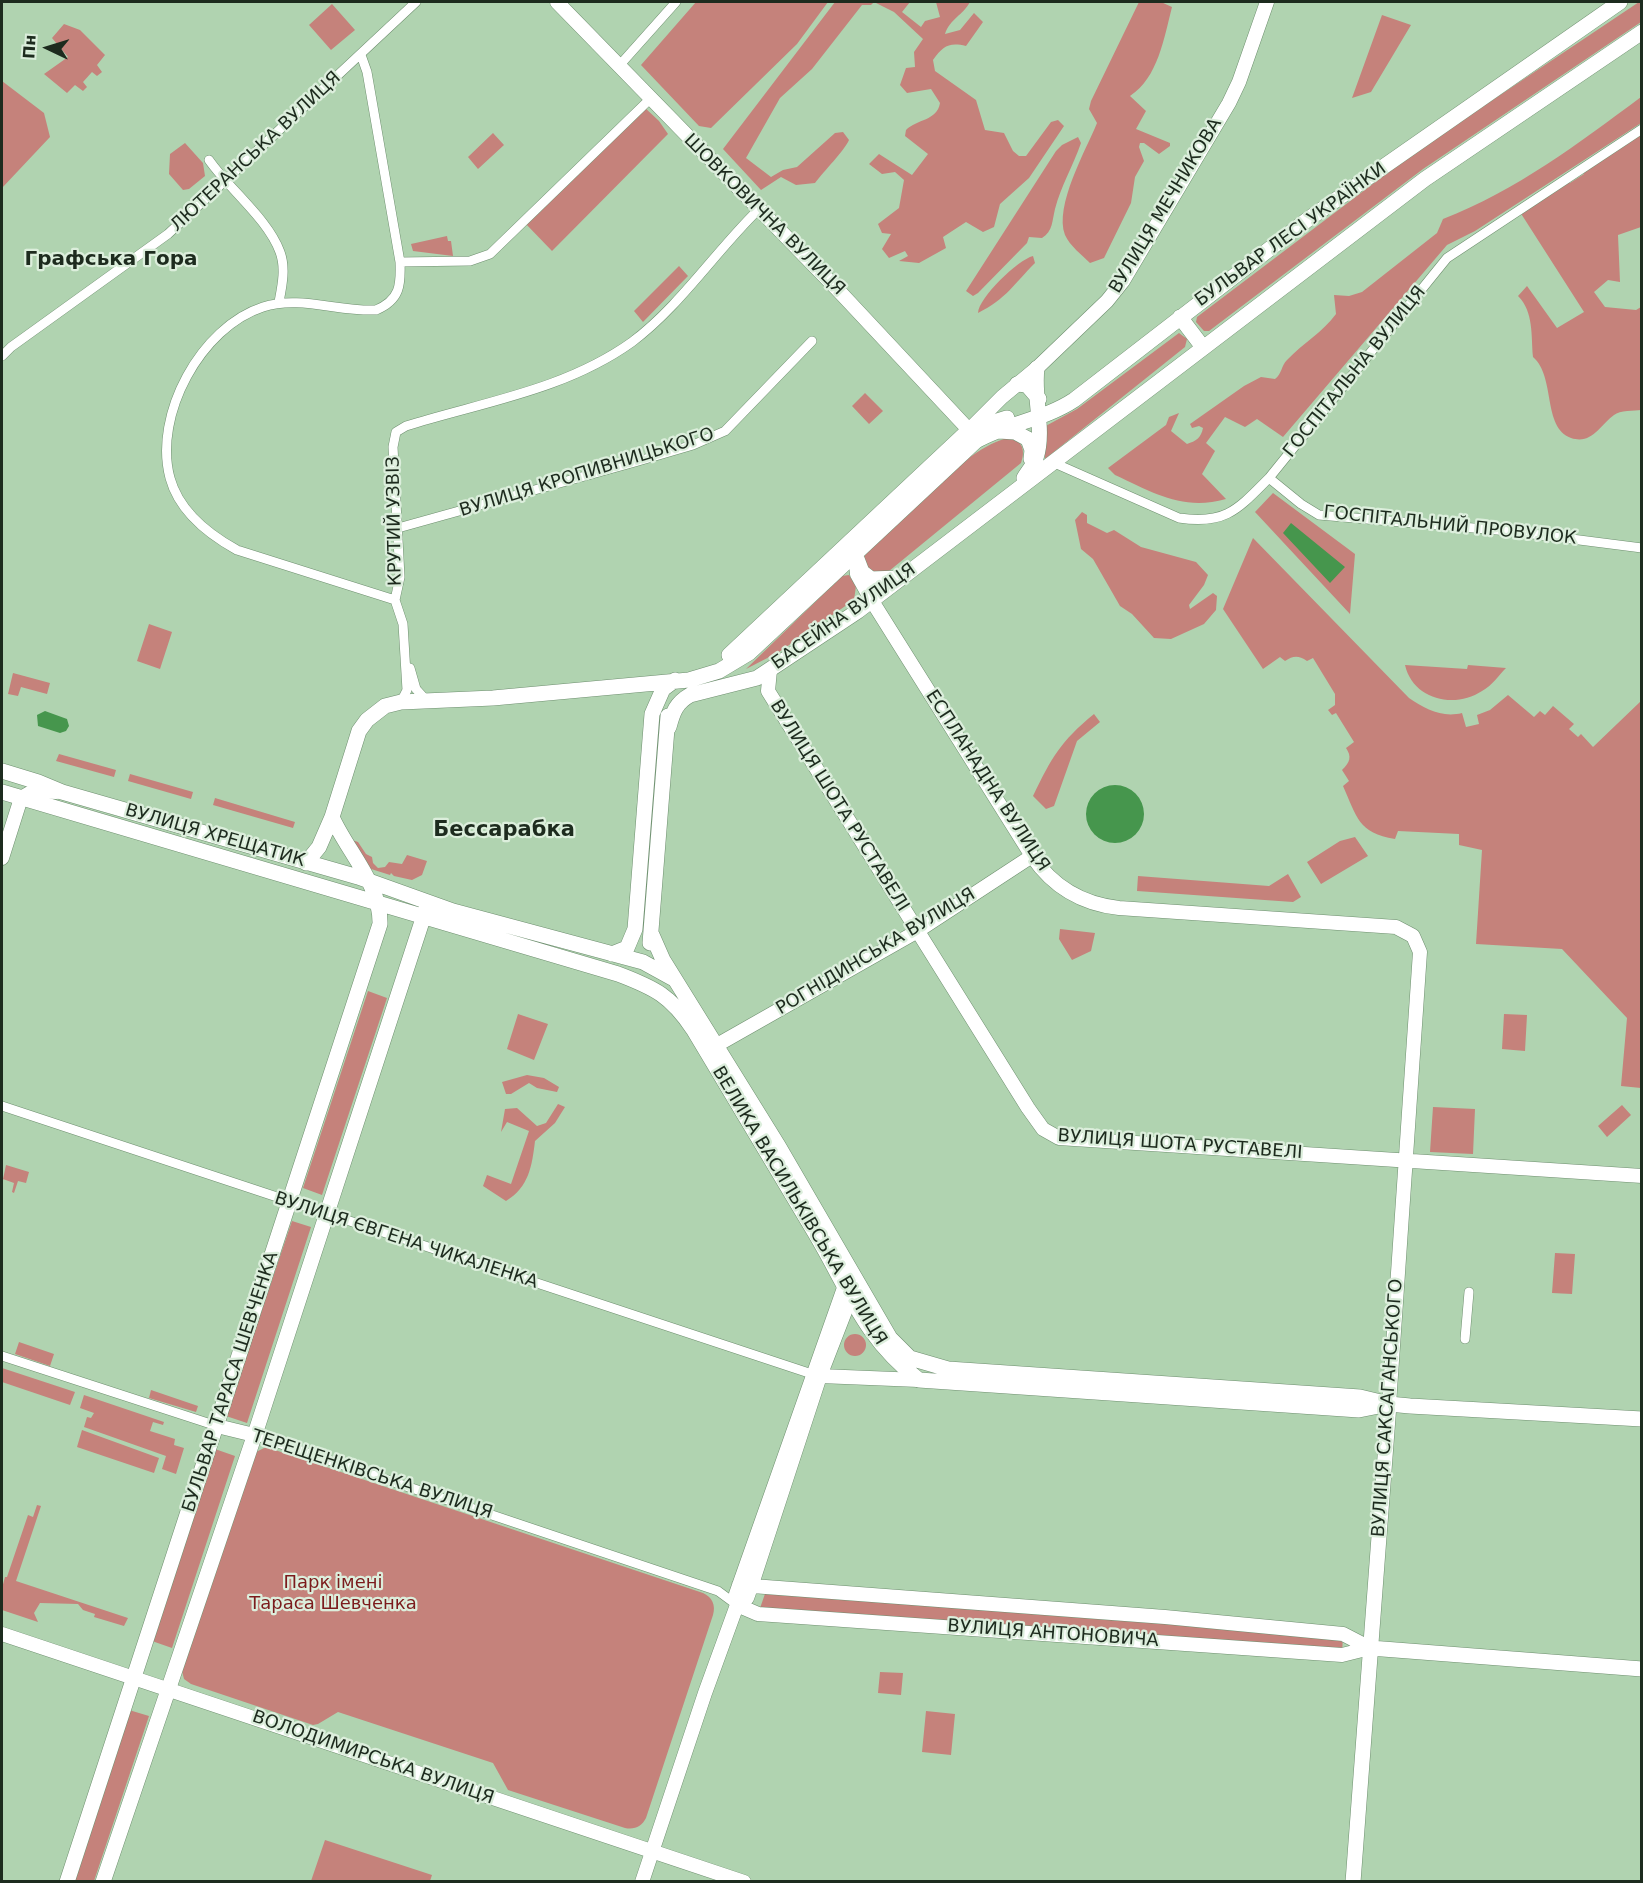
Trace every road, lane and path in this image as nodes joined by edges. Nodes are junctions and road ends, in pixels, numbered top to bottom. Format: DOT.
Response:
graph roads {
  1 [pos="416,2"];
  2 [pos="557,2"];
  3 [pos="676,2"];
  4 [pos="1267,2"];
  5 [pos="1620,2"];
  6 [pos="1641,32"];
  7 [pos="361,55"];
  8 [pos="618,67"];
  9 [pos="650,99"];
  10 [pos="1641,129"];
  11 [pos="209,160"];
  12 [pos="224,181"];
  13 [pos="758,210"];
  14 [pos="400,262"];
  15 [pos="279,302"];
  16 [pos="1180,317"];
  17 [pos="812,342"];
  18 [pos="1202,346"];
  19 [pos="2,356"];
  20 [pos="1037,368"];
  21 [pos="1017,384"];
  22 [pos="1035,394"];
  23 [pos="1060,410"];
  24 [pos="1037,417"];
  25 [pos="969,430"];
  26 [pos="996,431"];
  27 [pos="957,457"];
  28 [pos="1052,462"];
  29 [pos="1027,473"];
  30 [pos="1269,478"];
  31 [pos="1017,488"];
  32 [pos="398,528"];
  33 [pos="1641,548"];
  34 [pos="859,553"];
  35 [pos="903,577"];
  36 [pos="395,600"];
  37 [pos="872,601"];
  38 [pos="405,651"];
  39 [pos="770,670"];
  40 [pos="672,681"];
  41 [pos="642,685"];
  42 [pos="660,694"];
  43 [pos="428,701"];
  44 [pos="401,702"];
  45 [pos="669,727"];
  46 [pos="2,771"];
  47 [pos="2,792"];
  48 [pos="62,792"];
  49 [pos="21,798"];
  50 [pos="333,817"];
  51 [pos="1032,856"];
  52 [pos="2,858"];
  53 [pos="306,862"];
  54 [pos="369,881"];
  55 [pos="376,901"];
  56 [pos="428,903"];
  57 [pos="423,918"];
  58 [pos="916,932"];
  59 [pos="652,935"];
  60 [pos="1413,936"];
  61 [pos="612,954"];
  62 [pos="643,962"];
  63 [pos="618,974"];
  64 [pos="681,986"];
  65 [pos="717,1045"];
  66 [pos="2,1106"];
  67 [pos="1406,1161"];
  68 [pos="1641,1176"];
  69 [pos="289,1202"];
  70 [pos="327,1215"];
  71 [pos="850,1287"];
  72 [pos="1469,1292"];
  73 [pos="1465,1339"];
  74 [pos="2,1356"];
  75 [pos="816,1376"];
  76 [pos="919,1380"];
  77 [pos="1389,1404"];
  78 [pos="1641,1419"];
  79 [pos="217,1426"];
  80 [pos="254,1436"];
  81 [pos="745,1586"];
  82 [pos="737,1605"];
  83 [pos="2,1634"];
  84 [pos="1370,1648"];
  85 [pos="1641,1669"];
  86 [pos="133,1677"];
  87 [pos="168,1689"];
  88 [pos="653,1851"];
  89 [pos="67,1881"];
  90 [pos="103,1881"];
  91 [pos="642,1881"];
  92 [pos="744,1881"];
  93 [pos="1353,1881"];
  1 -- 7 [label="street, ЛЮТЕРАНСЬКА ВУЛИЦЯ"];
  2 -- 8 [label="main road, ШОВКОВИЧНА ВУЛИЦЯ"];
  3 -- 8 [label="street"];
  4 -- 20 [label="main road, ВУЛИЦЯ МЕЧНИКОВА"];
  5 -- 16 [label="main road, БУЛЬВАР ЛЕСІ УКРАЇНКИ"];
  6 -- 18 [label="main road, БУЛЬВАР ЛЕСІ УКРАЇНКИ"];
  7 -- 12 [label="street, ЛЮТЕРАНСЬКА ВУЛИЦЯ"];
  7 -- 14 [label="street"];
  8 -- 9 [label="main road, ШОВКОВИЧНА ВУЛИЦЯ"];
  9 -- 13 [label="main road, ШОВКОВИЧНА ВУЛИЦЯ"];
  9 -- 14 [label="street"];
  10 -- 30 [label="street, ГОСПІТАЛЬНА ВУЛИЦЯ"];
  11 -- 12 [label="street"];
  12 -- 15 [label="street"];
  12 -- 19 [label="street, ЛЮТЕРАНСЬКА ВУЛИЦЯ"];
  13 -- 25 [label="main road, ШОВКОВИЧНА ВУЛИЦЯ"];
  13 -- 32 [label="street, КРУТИЙ УЗВІЗ"];
  14 -- 15 [label="street"];
  15 -- 36 [label="street"];
  16 -- 18 [label="main road"];
  16 -- 23 [label="main road, БУЛЬВАР ЛЕСІ УКРАЇНКИ"];
  17 -- 32 [label="street, ВУЛИЦЯ КРОПИВНИЦЬКОГО"];
  18 -- 28 [label="main road, БУЛЬВАР ЛЕСІ УКРАЇНКИ"];
  20 -- 21 [label="main road, ВУЛИЦЯ МЕЧНИКОВА"];
  20 -- 22 [label="main road"];
  21 -- 22 [label="main road"];
  21 -- 25 [label="main road, ВУЛИЦЯ МЕЧНИКОВА"];
  22 -- 23 [label="main road"];
  22 -- 24 [label="main road"];
  23 -- 24 [label="main road, БУЛЬВАР ЛЕСІ УКРАЇНКИ"];
  24 -- 25 [label="main road"];
  24 -- 26 [label="main road, БУЛЬВАР ЛЕСІ УКРАЇНКИ"];
  24 -- 29 [label="main road"];
  25 -- 27 [label="main road, ВУЛИЦЯ МЕЧНИКОВА"];
  25 -- 40 [label="main road, БАСЕЙНА ВУЛИЦЯ"];
  26 -- 27 [label="main road, БУЛЬВАР ЛЕСІ УКРАЇНКИ"];
  26 -- 29 [label="main road"];
  27 -- 34 [label="main road, БАСЕЙНА ВУЛИЦЯ"];
  28 -- 30 [label="street, ГОСПІТАЛЬНА ВУЛИЦЯ"];
  28 -- 31 [label="main road, БУЛЬВАР ЛЕСІ УКРАЇНКИ"];
  29 -- 31 [label="main road"];
  30 -- 33 [label="street, ГОСПІТАЛЬНИЙ ПРОВУЛОК"];
  31 -- 35 [label="main road, БАСЕЙНА ВУЛИЦЯ"];
  32 -- 36 [label="street, КРУТИЙ УЗВІЗ"];
  34 -- 35 [label="main road"];
  34 -- 37 [label="main road, ЕСПЛАНАДНА ВУЛИЦЯ"];
  34 -- 40 [label="main road, БАСЕЙНА ВУЛИЦЯ"];
  35 -- 37 [label="main road, БАСЕЙНА ВУЛИЦЯ"];
  36 -- 38 [label="street, КРУТИЙ УЗВІЗ"];
  37 -- 39 [label="main road, БАСЕЙНА ВУЛИЦЯ"];
  37 -- 51 [label="main road, ЕСПЛАНАДНА ВУЛИЦЯ"];
  38 -- 43 [label="street, КРУТИЙ УЗВІЗ"];
  38 -- 44 [label="street, КРУТИЙ УЗВІЗ"];
  39 -- 45 [label="main road, БАСЕЙНА ВУЛИЦЯ"];
  39 -- 58 [label="main road, ВУЛИЦЯ ШОТА РУСТАВЕЛІ"];
  40 -- 41 [label="main road, БАСЕЙНА ВУЛИЦЯ"];
  40 -- 42 [label="main road"];
  41 -- 42 [label="main road"];
  41 -- 43 [label="main road, БАСЕЙНА ВУЛИЦЯ"];
  42 -- 45 [label="main road"];
  42 -- 61 [label="main road"];
  43 -- 44 [label="main road, БАСЕЙНА ВУЛИЦЯ"];
  44 -- 50 [label="main road"];
  45 -- 59 [label="main road"];
  46 -- 48 [label="main road, ВУЛИЦЯ ХРЕЩАТИК"];
  47 -- 49 [label="main road, ВУЛИЦЯ ХРЕЩАТИК"];
  48 -- 49 [label="main road"];
  48 -- 53 [label="main road, ВУЛИЦЯ ХРЕЩАТИК"];
  49 -- 52 [label="main road"];
  49 -- 55 [label="main road, ВУЛИЦЯ ХРЕЩАТИК"];
  50 -- 53 [label="main road"];
  50 -- 54 [label="main road, БУЛЬВАР ТАРАСА ШЕВЧЕНКА"];
  51 -- 58 [label="main road, РОГНІДИНСЬКА ВУЛИЦЯ"];
  51 -- 60 [label="main road, ЕСПЛАНАДНА ВУЛИЦЯ"];
  53 -- 54 [label="main road, ВУЛИЦЯ ХРЕЩАТИК"];
  54 -- 55 [label="main road, БУЛЬВАР ТАРАСА ШЕВЧЕНКА"];
  54 -- 56 [label="main road, ВУЛИЦЯ ХРЕЩАТИК"];
  55 -- 57 [label="main road, ВУЛИЦЯ ХРЕЩАТИК"];
  55 -- 69 [label="main road, БУЛЬВАР ТАРАСА ШЕВЧЕНКА"];
  56 -- 57 [label="main road, БУЛЬВАР ТАРАСА ШЕВЧЕНКА"];
  56 -- 61 [label="main road, ВЕЛИКА ВАСИЛЬКІВСЬКА ВУЛИЦЯ"];
  57 -- 63 [label="main road, ВЕЛИКА ВАСИЛЬКІВСЬКА ВУЛИЦЯ"];
  57 -- 70 [label="main road, БУЛЬВАР ТАРАСА ШЕВЧЕНКА"];
  58 -- 65 [label="main road, РОГНІДИНСЬКА ВУЛИЦЯ"];
  58 -- 67 [label="main road, ВУЛИЦЯ ШОТА РУСТАВЕЛІ"];
  59 -- 62 [label="main road"];
  59 -- 64 [label="main road, ВЕЛИКА ВАСИЛЬКІВСЬКА ВУЛИЦЯ"];
  60 -- 67 [label="main road, ВУЛИЦЯ САКСАГАНСЬКОГО"];
  61 -- 62 [label="main road, ВЕЛИКА ВАСИЛЬКІВСЬКА ВУЛИЦЯ"];
  62 -- 63 [label="main road"];
  62 -- 64 [label="main road, ВЕЛИКА ВАСИЛЬКІВСЬКА ВУЛИЦЯ"];
  63 -- 71 [label="main road, ВЕЛИКА ВАСИЛЬКІВСЬКА ВУЛИЦЯ"];
  64 -- 65 [label="main road, ВЕЛИКА ВАСИЛЬКІВСЬКА ВУЛИЦЯ"];
  65 -- 71 [label="main road, ВЕЛИКА ВАСИЛЬКІВСЬКА ВУЛИЦЯ"];
  66 -- 69 [label="street, ВУЛИЦЯ ЄВГЕНА ЧИКАЛЕНКА"];
  67 -- 68 [label="main road, ВУЛИЦЯ ШОТА РУСТАВЕЛІ"];
  67 -- 77 [label="main road, ВУЛИЦЯ САКСАГАНСЬКОГО"];
  69 -- 70 [label="street, ВУЛИЦЯ ЄВГЕНА ЧИКАЛЕНКА"];
  69 -- 79 [label="main road, БУЛЬВАР ТАРАСА ШЕВЧЕНКА"];
  70 -- 75 [label="street, ВУЛИЦЯ ЄВГЕНА ЧИКАЛЕНКА"];
  70 -- 80 [label="main road, БУЛЬВАР ТАРАСА ШЕВЧЕНКА"];
  71 -- 75 [label="main road"];
  71 -- 76 [label="main road, ВЕЛИКА ВАСИЛЬКІВСЬКА ВУЛИЦЯ"];
  71 -- 77 [label="main road, ВЕЛИКА ВАСИЛЬКІВСЬКА ВУЛИЦЯ"];
  72 -- 73 [label="street"];
  74 -- 79 [label="street, ТЕРЕЩЕНКІВСЬКА ВУЛИЦЯ"];
  75 -- 76 [label="main road"];
  75 -- 81 [label="main road"];
  76 -- 77 [label="main road, ВЕЛИКА ВАСИЛЬКІВСЬКА ВУЛИЦЯ"];
  77 -- 78 [label="main road, ВЕЛИКА ВАСИЛЬКІВСЬКА ВУЛИЦЯ"];
  77 -- 84 [label="main road, ВУЛИЦЯ САКСАГАНСЬКОГО"];
  79 -- 80 [label="main road, ТЕРЕЩЕНКІВСЬКА ВУЛИЦЯ"];
  79 -- 86 [label="main road, БУЛЬВАР ТАРАСА ШЕВЧЕНКА"];
  80 -- 82 [label="street, ТЕРЕЩЕНКІВСЬКА ВУЛИЦЯ"];
  80 -- 87 [label="main road, БУЛЬВАР ТАРАСА ШЕВЧЕНКА"];
  81 -- 82 [label="main road"];
  81 -- 84 [label="main road, ВУЛИЦЯ АНТОНОВИЧА"];
  82 -- 84 [label="main road, ВУЛИЦЯ АНТОНОВИЧА"];
  82 -- 88 [label="main road"];
  83 -- 86 [label="main road, ВОЛОДИМИРСЬКА ВУЛИЦЯ"];
  84 -- 85 [label="main road, ВУЛИЦЯ АНТОНОВИЧА"];
  84 -- 93 [label="main road, ВУЛИЦЯ САКСАГАНСЬКОГО"];
  86 -- 87 [label="main road, ВОЛОДИМИРСЬКА ВУЛИЦЯ"];
  86 -- 89 [label="main road, БУЛЬВАР ТАРАСА ШЕВЧЕНКА"];
  87 -- 88 [label="main road, ВОЛОДИМИРСЬКА ВУЛИЦЯ"];
  87 -- 90 [label="main road, БУЛЬВАР ТАРАСА ШЕВЧЕНКА"];
  88 -- 91 [label="main road"];
  88 -- 92 [label="main road, ВОЛОДИМИРСЬКА ВУЛИЦЯ"];
}
